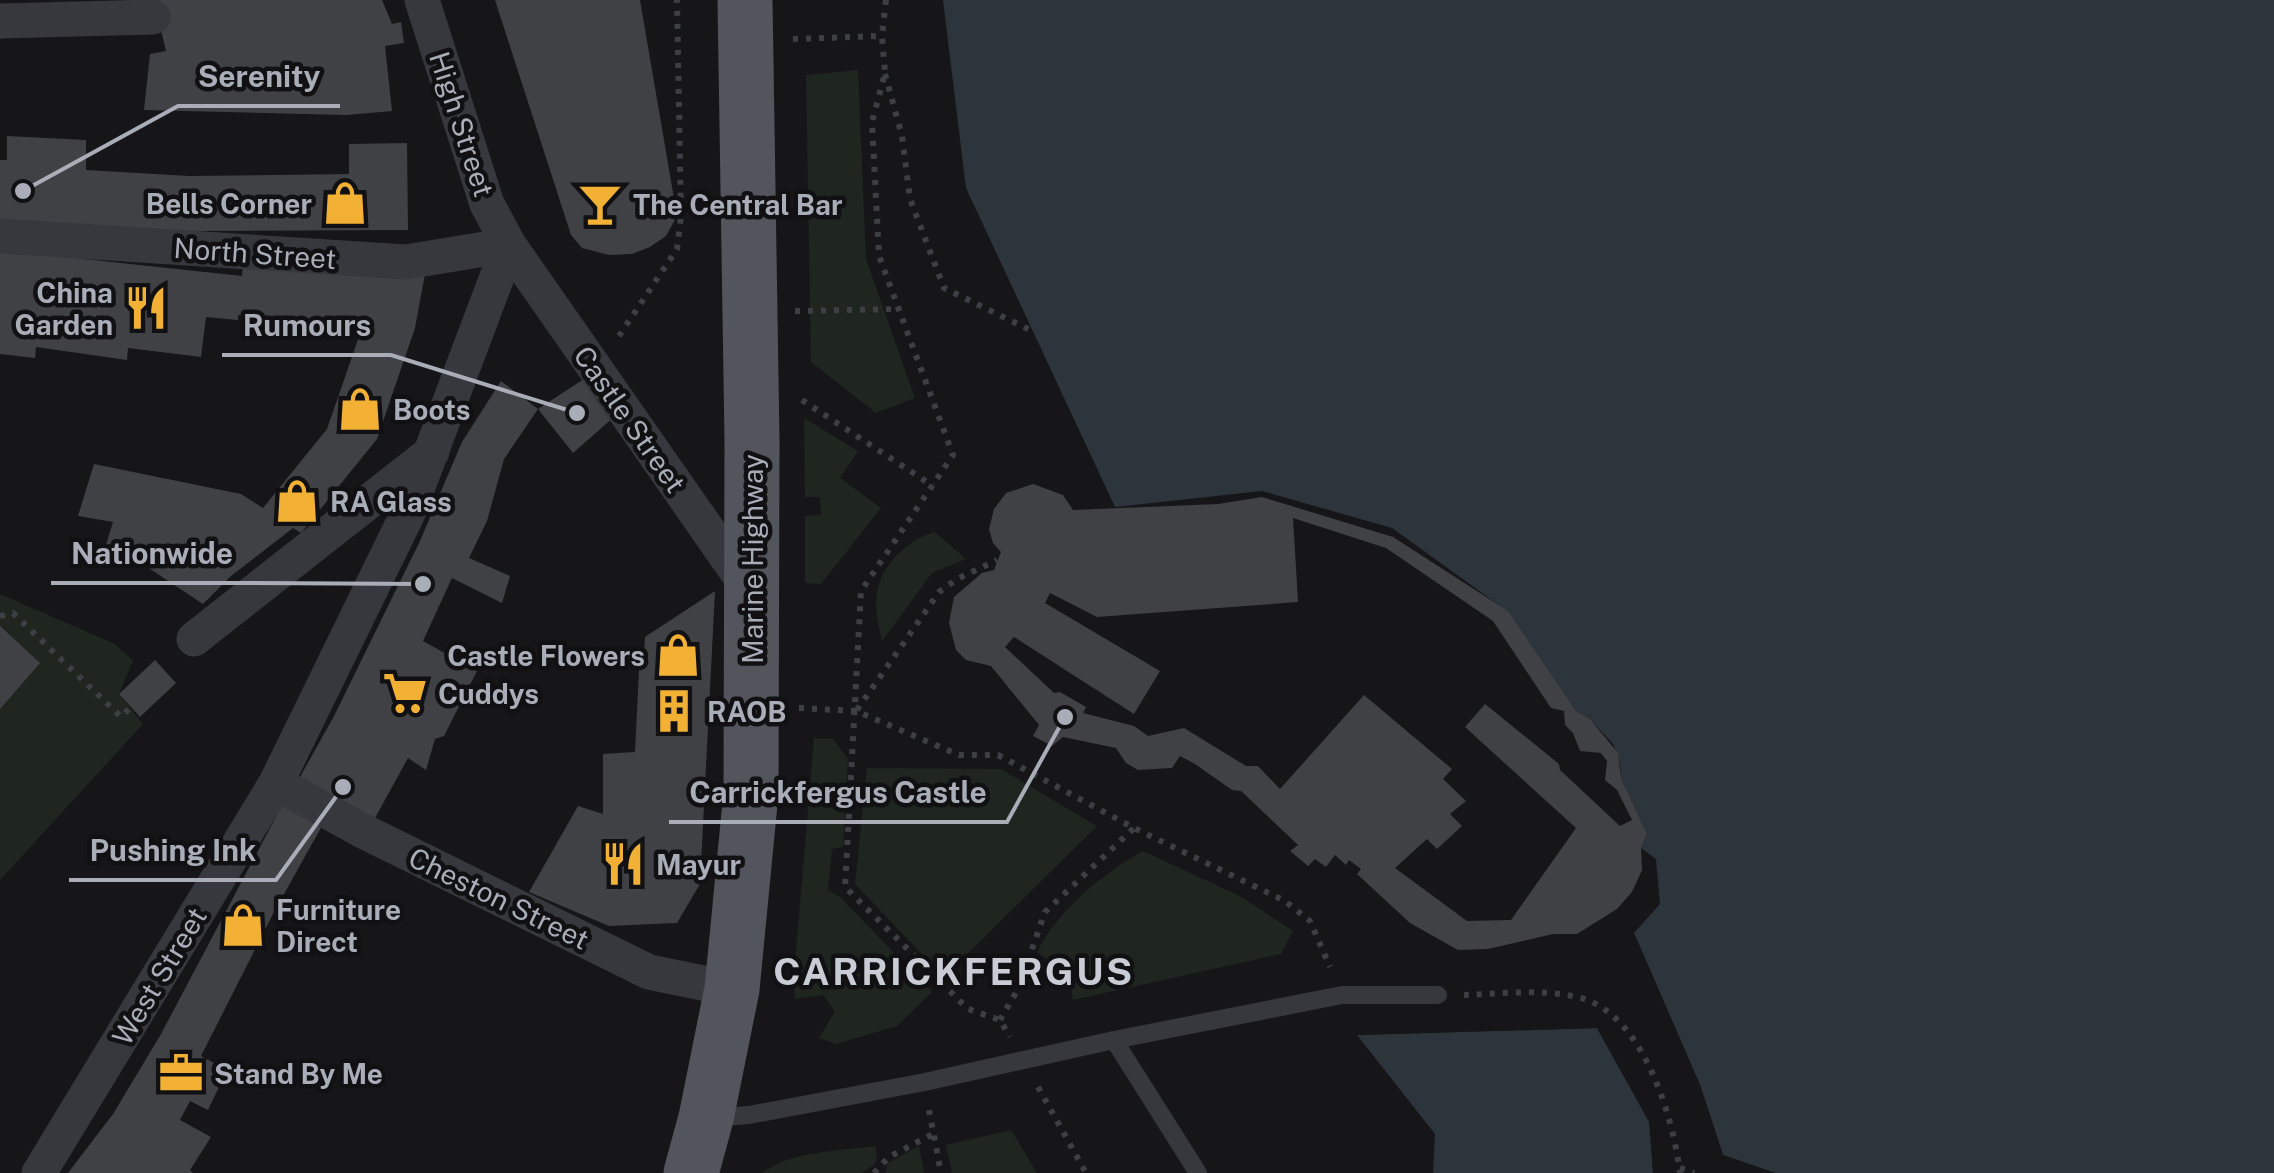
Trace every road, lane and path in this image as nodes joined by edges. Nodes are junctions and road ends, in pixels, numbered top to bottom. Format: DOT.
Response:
graph roads {
  1 [pos="422,0"];
  2 [pos="676,0"];
  3 [pos="886,0"];
  4 [pos="0,11"];
  5 [pos="153,17"];
  6 [pos="745,20"];
  7 [pos="0,21"];
  8 [pos="0,34"];
  9 [pos="882,36"];
  10 [pos="885,73"];
  11 [pos="0,236"];
  12 [pos="508,245"];
  13 [pos="899,309"];
  14 [pos="750,312"];
  15 [pos="1032,331"];
  16 [pos="590,362"];
  17 [pos="802,400"];
  18 [pos="433,452"];
  19 [pos="933,486"];
  20 [pos="996,560"];
  21 [pos="752,593"];
  22 [pos="0,616"];
  23 [pos="194,639"];
  24 [pos="753,706"];
  25 [pos="131,707"];
  26 [pos="856,711"];
  27 [pos="276,783"];
  28 [pos="1134,828"];
  29 [pos="732,990"];
  30 [pos="1342,996"];
  31 [pos="1438,996"];
  32 [pos="1000,1020"];
  33 [pos="1114,1040"];
  34 [pos="1023,1060"];
  35 [pos="925,1082"];
  36 [pos="706,1118"];
  37 [pos="932,1134"];
  38 [pos="1680,1171"];
  39 [pos="871,1172"];
  40 [pos="39,1173"];
  41 [pos="692,1173"];
  42 [pos="942,1173"];
  43 [pos="1086,1173"];
  44 [pos="1198,1173"];
  45 [pos="1694,1173"];
  1 -- 12 [label="street, High Street"];
  2 -- 16 [label="path"];
  3 -- 9 [label="path"];
  4 -- 7 [label="street"];
  5 -- 7 [label="street"];
  6 -- 9 [label="path"];
  6 -- 14 [label="main road, Marine Highway"];
  7 -- 8 [label="street"];
  9 -- 10 [label="path"];
  10 -- 13 [label="path"];
  10 -- 15 [label="path"];
  11 -- 12 [label="street, North Street"];
  12 -- 16 [label="street, Castle Street"];
  12 -- 18 [label="street, West Street"];
  13 -- 14 [label="path"];
  13 -- 19 [label="path"];
  14 -- 21 [label="main road, Marine Highway"];
  16 -- 21 [label="street, Castle Street"];
  17 -- 19 [label="path"];
  18 -- 23 [label="street"];
  18 -- 27 [label="street, West Street"];
  19 -- 26 [label="path"];
  20 -- 26 [label="path"];
  21 -- 24 [label="main road, Marine Highway"];
  22 -- 25 [label="path"];
  24 -- 26 [label="path"];
  24 -- 29 [label="main road, Marine Highway"];
  26 -- 28 [label="path"];
  26 -- 32 [label="path"];
  27 -- 29 [label="street, Cheston Street"];
  27 -- 40 [label="street, West Street"];
  28 -- 30 [label="path"];
  28 -- 32 [label="path"];
  29 -- 36 [label="main road, Marine Highway"];
  30 -- 31 [label="lane"];
  30 -- 33 [label="lane"];
  31 -- 38 [label="path"];
  32 -- 34 [label="path"];
  33 -- 34 [label="lane"];
  33 -- 44 [label="lane"];
  34 -- 35 [label="lane"];
  34 -- 43 [label="path"];
  35 -- 36 [label="lane"];
  35 -- 37 [label="path"];
  36 -- 41 [label="main road, Marine Highway"];
  37 -- 39 [label="path"];
  37 -- 42 [label="path"];
  38 -- 45 [label="path"];
}
